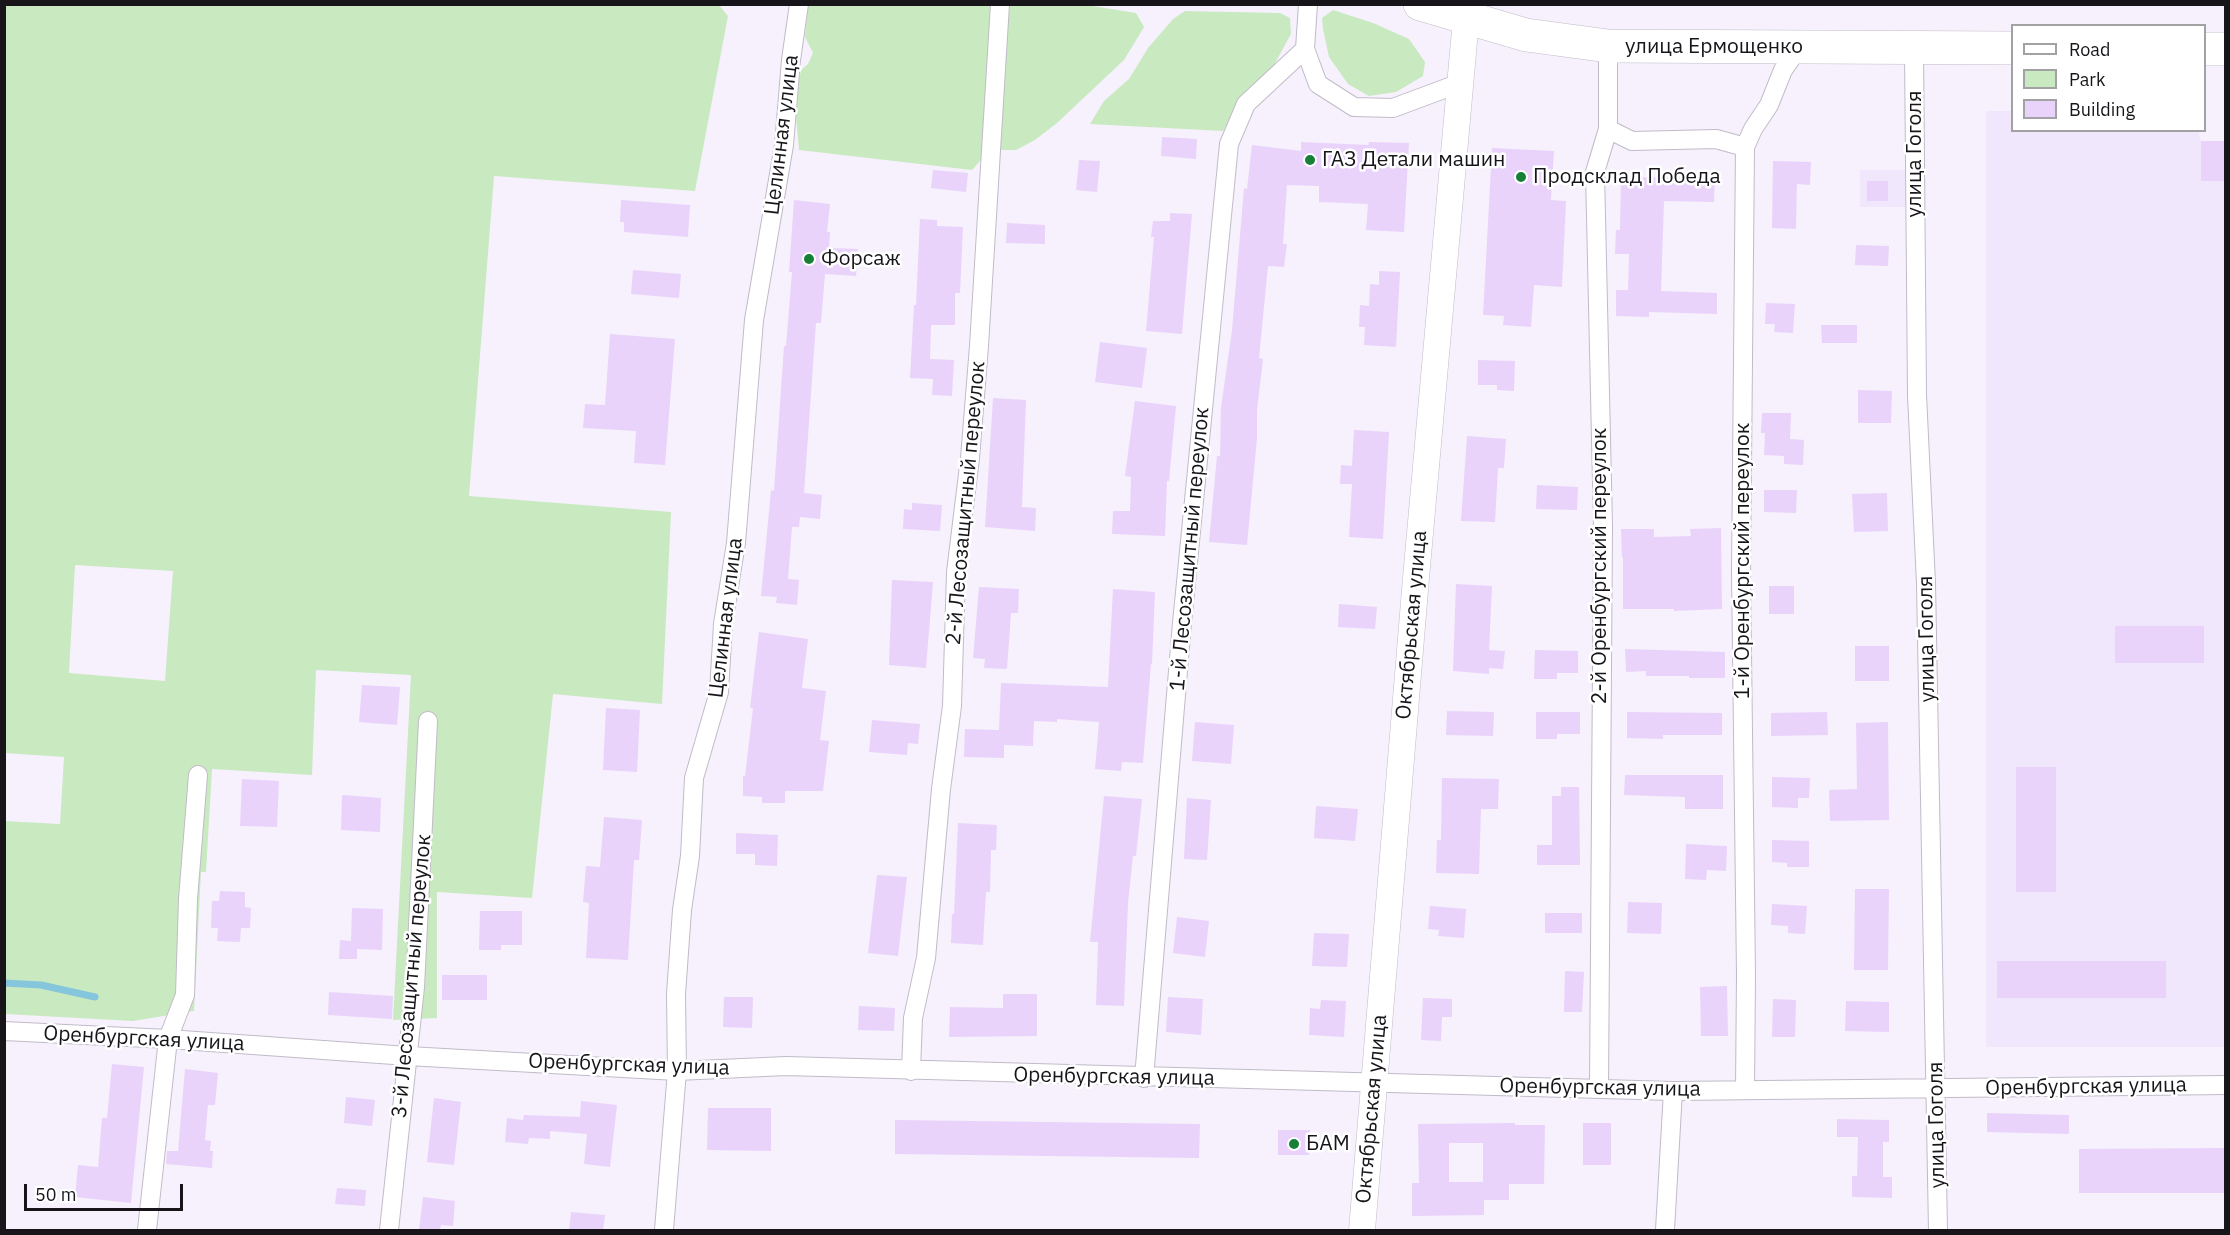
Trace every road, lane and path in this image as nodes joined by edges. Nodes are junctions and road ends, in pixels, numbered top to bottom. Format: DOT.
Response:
graph roads {
  1 [pos="799,4"];
  2 [pos="1000,4"];
  3 [pos="1308,4"];
  4 [pos="1420,4"];
  5 [pos="1466,19"];
  6 [pos="1608,46"];
  7 [pos="1798,47"];
  8 [pos="2011,48"];
  9 [pos="1305,49"];
  10 [pos="1914,49"];
  11 [pos="2206,49"];
  12 [pos="2226,50"];
  13 [pos="1460,83"];
  14 [pos="1608,129"];
  15 [pos="1745,147"];
  16 [pos="428,721"];
  17 [pos="198,775"];
  18 [pos="4,1031"];
  19 [pos="168,1039"];
  20 [pos="408,1056"];
  21 [pos="677,1071"];
  22 [pos="911,1071"];
  23 [pos="1144,1078"];
  24 [pos="1374,1083"];
  25 [pos="2226,1085"];
  26 [pos="1599,1088"];
  27 [pos="1936,1089"];
  28 [pos="1745,1090"];
  29 [pos="1673,1091"];
  30 [pos="147,1230"];
  31 [pos="389,1230"];
  32 [pos="664,1230"];
  33 [pos="1362,1230"];
  34 [pos="1665,1230"];
  35 [pos="1938,1230"];
  1 -- 21 [label="street, Целинная улица"];
  2 -- 22 [label="street, 2-й Лесозащитный переулок"];
  3 -- 9 [label="street"];
  4 -- 5 [label="highway, улица Ермощенко"];
  5 -- 6 [label="highway, улица Ермощенко"];
  5 -- 13 [label="street, Октябрьская улица"];
  6 -- 7 [label="highway, улица Ермощенко"];
  6 -- 14 [label="street, 2-й Оренбургский переулок"];
  7 -- 10 [label="highway, улица Ермощенко"];
  7 -- 15 [label="street, 1-й Оренбургский переулок"];
  8 -- 10 [label="highway, улица Ермощенко"];
  9 -- 13 [label="street"];
  9 -- 23 [label="street, 1-й Лесозащитный переулок"];
  10 -- 27 [label="street, улица Гоголя"];
  11 -- 12 [label="highway"];
  13 -- 24 [label="street, Октябрьская улица"];
  14 -- 15 [label="street"];
  14 -- 26 [label="street, 2-й Оренбургский переулок"];
  15 -- 28 [label="street, 1-й Оренбургский переулок"];
  16 -- 20 [label="street, 3-й Лесозащитный переулок"];
  17 -- 19 [label="street"];
  18 -- 19 [label="street, Оренбургская улица"];
  19 -- 20 [label="street, Оренбургская улица"];
  19 -- 30 [label="street"];
  20 -- 21 [label="street, Оренбургская улица"];
  20 -- 31 [label="street, 3-й Лесозащитный переулок"];
  21 -- 22 [label="street, Оренбургская улица"];
  21 -- 32 [label="street, Целинная улица"];
  22 -- 23 [label="street, Оренбургская улица"];
  23 -- 24 [label="street, Оренбургская улица"];
  24 -- 26 [label="street, Оренбургская улица"];
  24 -- 33 [label="street, Октябрьская улица"];
  25 -- 27 [label="street, Оренбургская улица"];
  26 -- 29 [label="street, Оренбургская улица"];
  27 -- 28 [label="street, Оренбургская улица"];
  27 -- 35 [label="street, улица Гоголя"];
  28 -- 29 [label="street, Оренбургская улица"];
  29 -- 34 [label="street"];
}
